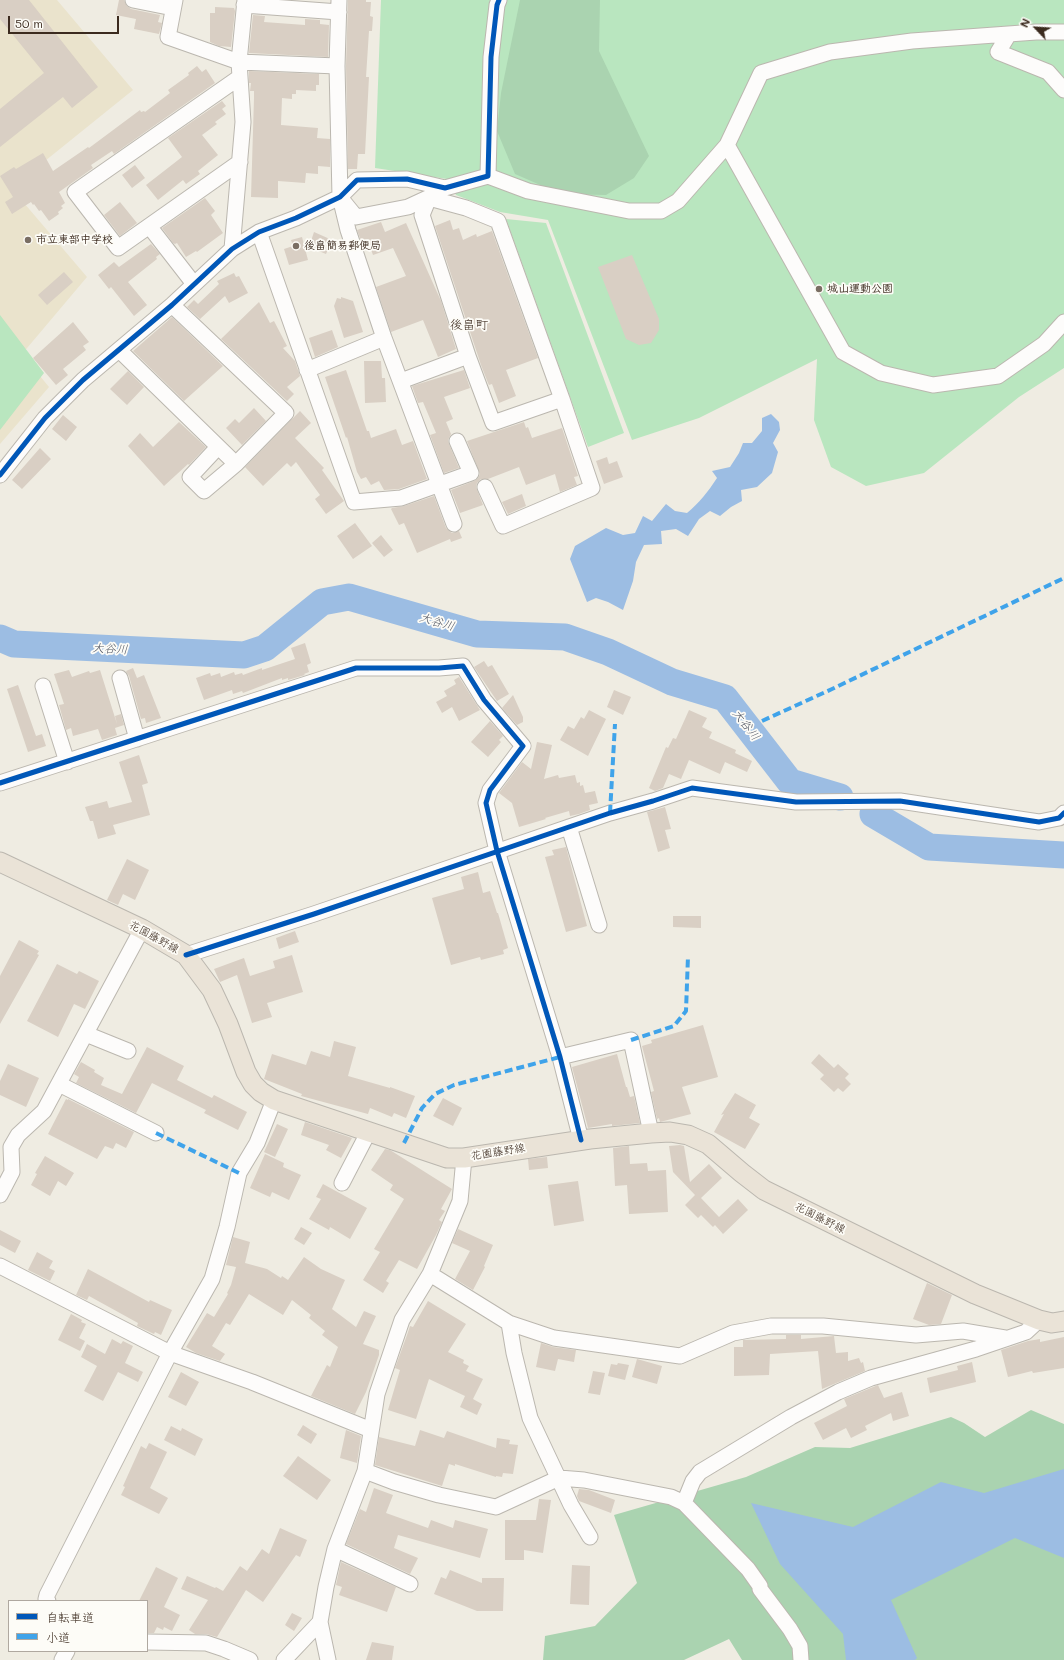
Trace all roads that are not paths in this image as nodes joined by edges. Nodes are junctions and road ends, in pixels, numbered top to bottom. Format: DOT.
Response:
graph roads {
  1 [pos="133,0"];
  2 [pos="499,0"];
  3 [pos="244,2"];
  4 [pos="174,4"];
  5 [pos="339,6"];
  6 [pos="1064,32"];
  7 [pos="1009,34"];
  8 [pos="337,66"];
  9 [pos="239,70"];
  10 [pos="1064,90"];
  11 [pos="727,145"];
  12 [pos="240,162"];
  13 [pos="488,176"];
  14 [pos="445,188"];
  15 [pos="340,197"];
  16 [pos="429,198"];
  17 [pos="149,226"];
  18 [pos="259,232"];
  19 [pos="232,249"];
  20 [pos="194,284"];
  21 [pos="172,305"];
  22 [pos="1064,322"];
  23 [pos="384,338"];
  24 [pos="119,350"];
  25 [pos="468,356"];
  26 [pos="307,370"];
  27 [pos="401,382"];
  28 [pos="562,400"];
  29 [pos="457,441"];
  30 [pos="218,447"];
  31 [pos="236,464"];
  32 [pos="0,475"];
  33 [pos="440,485"];
  34 [pos="485,487"];
  35 [pos="454,524"];
  36 [pos="120,678"];
  37 [pos="43,686"];
  38 [pos="137,739"];
  39 [pos="67,762"];
  40 [pos="0,783"];
  41 [pos="1064,813"];
  42 [pos="569,827"];
  43 [pos="497,851"];
  44 [pos="0,862"];
  45 [pos="599,925"];
  46 [pos="142,929"];
  47 [pos="186,955"];
  48 [pos="86,1034"];
  49 [pos="128,1051"];
  50 [pos="560,1057"];
  51 [pos="59,1084"];
  52 [pos="274,1100"];
  53 [pos="369,1131"];
  54 [pos="651,1132"];
  55 [pos="156,1133"];
  56 [pos="581,1140"];
  57 [pos="464,1158"];
  58 [pos="342,1183"];
  59 [pos="0,1195"];
  60 [pos="0,1266"];
  61 [pos="430,1274"];
  62 [pos="1039,1320"];
  63 [pos="1064,1321"];
  64 [pos="509,1323"];
  65 [pos="1005,1338"];
  66 [pos="170,1352"];
  67 [pos="372,1430"];
  68 [pos="365,1471"];
  69 [pos="559,1478"];
  70 [pos="684,1503"];
  71 [pos="590,1537"];
  72 [pos="335,1549"];
  73 [pos="410,1584"];
  74 [pos="47,1600"];
  75 [pos="320,1622"];
  76 [pos="148,1642"];
  77 [pos="250,1660"];
  78 [pos="284,1660"];
  79 [pos="328,1660"];
  80 [pos="801,1660"];
  1 -- 4 [label="street"];
  2 -- 13 [label="street"];
  3 -- 5 [label="street"];
  3 -- 9 [label="street"];
  4 -- 9 [label="street"];
  5 -- 8 [label="street"];
  6 -- 7 [label="street"];
  7 -- 10 [label="street"];
  7 -- 11 [label="street"];
  8 -- 9 [label="street"];
  8 -- 15 [label="street"];
  9 -- 12 [label="street"];
  9 -- 17 [label="street"];
  11 -- 13 [label="street"];
  11 -- 22 [label="street"];
  12 -- 17 [label="street"];
  12 -- 19 [label="street"];
  13 -- 14 [label="street"];
  14 -- 15 [label="street"];
  14 -- 16 [label="street"];
  15 -- 16 [label="street"];
  15 -- 18 [label="street"];
  15 -- 23 [label="street"];
  16 -- 25 [label="street"];
  16 -- 28 [label="street"];
  17 -- 20 [label="street"];
  18 -- 19 [label="street"];
  18 -- 26 [label="street"];
  19 -- 20 [label="street"];
  20 -- 21 [label="street"];
  21 -- 24 [label="street"];
  21 -- 31 [label="street"];
  23 -- 26 [label="street"];
  23 -- 27 [label="street"];
  24 -- 30 [label="street"];
  24 -- 32 [label="street"];
  25 -- 27 [label="street"];
  25 -- 28 [label="street"];
  26 -- 33 [label="street"];
  27 -- 33 [label="street"];
  28 -- 34 [label="street"];
  29 -- 33 [label="street"];
  30 -- 31 [label="street"];
  30 -- 31 [label="street"];
  33 -- 35 [label="street"];
  36 -- 38 [label="street"];
  37 -- 39 [label="street"];
  38 -- 39 [label="street"];
  38 -- 43 [label="street"];
  39 -- 40 [label="street"];
  41 -- 42 [label="street"];
  42 -- 43 [label="street"];
  42 -- 45 [label="street"];
  43 -- 47 [label="street"];
  43 -- 50 [label="street"];
  44 -- 46 [label="main road, 花園藤野線"];
  46 -- 47 [label="main road, 花園藤野線"];
  46 -- 48 [label="street"];
  47 -- 52 [label="main road, 花園藤野線"];
  48 -- 49 [label="street"];
  48 -- 51 [label="street"];
  50 -- 54 [label="street"];
  50 -- 56 [label="street"];
  51 -- 55 [label="street"];
  51 -- 59 [label="street"];
  52 -- 53 [label="main road, 花園藤野線"];
  52 -- 66 [label="street"];
  53 -- 57 [label="main road, 花園藤野線"];
  53 -- 58 [label="street"];
  54 -- 56 [label="main road, 花園藤野線"];
  54 -- 62 [label="main road, 花園藤野線"];
  56 -- 57 [label="main road, 花園藤野線"];
  57 -- 61 [label="street"];
  60 -- 66 [label="street"];
  61 -- 64 [label="street"];
  61 -- 67 [label="street"];
  62 -- 63 [label="main road, 花園藤野線"];
  62 -- 65 [label="street"];
  64 -- 65 [label="street"];
  64 -- 69 [label="street"];
  65 -- 70 [label="street"];
  66 -- 67 [label="street"];
  66 -- 74 [label="street"];
  67 -- 68 [label="street"];
  68 -- 69 [label="street"];
  68 -- 72 [label="street"];
  69 -- 70 [label="street"];
  69 -- 71 [label="street"];
  70 -- 80 [label="street"];
  72 -- 73 [label="street"];
  72 -- 75 [label="street"];
  75 -- 78 [label="street"];
  75 -- 79 [label="street"];
  76 -- 77 [label="street"];
}
